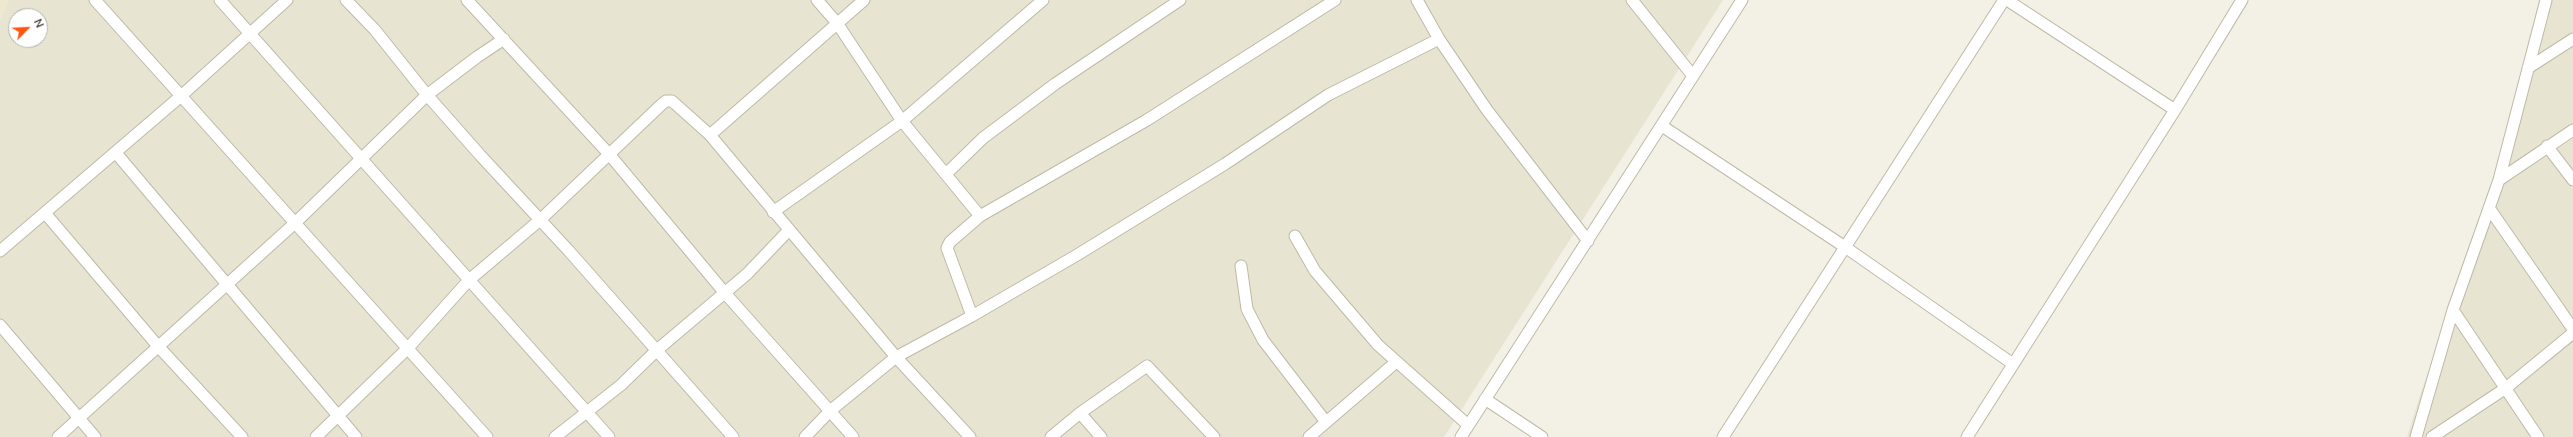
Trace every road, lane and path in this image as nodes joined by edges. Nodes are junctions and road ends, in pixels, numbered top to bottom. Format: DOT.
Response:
graph roads {
  1 [pos="95,0"];
  2 [pos="220,0"];
  3 [pos="287,0"];
  4 [pos="346,0"];
  5 [pos="467,0"];
  6 [pos="817,0"];
  7 [pos="864,0"];
  8 [pos="1043,0"];
  9 [pos="1180,0"];
  10 [pos="1335,0"];
  11 [pos="1417,0"];
  12 [pos="1632,0"];
  13 [pos="1742,0"];
  14 [pos="2005,0"];
  15 [pos="2242,0"];
  16 [pos="2546,0"];
  17 [pos="837,23"];
  18 [pos="250,34"];
  19 [pos="504,39"];
  20 [pos="1439,39"];
  21 [pos="2573,39"];
  22 [pos="2528,68"];
  23 [pos="1693,76"];
  24 [pos="427,95"];
  25 [pos="181,96"];
  26 [pos="2175,110"];
  27 [pos="902,122"];
  28 [pos="1662,126"];
  29 [pos="2573,130"];
  30 [pos="710,135"];
  31 [pos="2547,146"];
  32 [pos="116,152"];
  33 [pos="609,154"];
  34 [pos="361,158"];
  35 [pos="947,173"];
  36 [pos="2499,180"];
  37 [pos="2573,180"];
  38 [pos="2489,208"];
  39 [pos="772,212"];
  40 [pos="45,213"];
  41 [pos="980,216"];
  42 [pos="540,220"];
  43 [pos="295,223"];
  44 [pos="789,230"];
  45 [pos="1295,236"];
  46 [pos="1588,241"];
  47 [pos="1845,247"];
  48 [pos="0,252"];
  49 [pos="1241,266"];
  50 [pos="469,280"];
  51 [pos="226,284"];
  52 [pos="724,292"];
  53 [pos="2453,310"];
  54 [pos="972,316"];
  55 [pos="0,325"];
  56 [pos="2573,329"];
  57 [pos="2573,332"];
  58 [pos="158,345"];
  59 [pos="408,348"];
  60 [pos="657,350"];
  61 [pos="896,356"];
  62 [pos="1395,363"];
  63 [pos="2013,364"];
  64 [pos="2506,388"];
  65 [pos="1485,399"];
  66 [pos="586,411"];
  67 [pos="830,411"];
  68 [pos="1080,413"];
  69 [pos="79,417"];
  70 [pos="338,417"];
  71 [pos="1326,422"];
  72 [pos="1468,425"];
  73 [pos="58,437"];
  74 [pos="95,437"];
  75 [pos="242,437"];
  76 [pos="316,437"];
  77 [pos="356,437"];
  78 [pos="487,437"];
  79 [pos="555,437"];
  80 [pos="609,437"];
  81 [pos="733,437"];
  82 [pos="805,437"];
  83 [pos="853,437"];
  84 [pos="970,437"];
  85 [pos="1051,437"];
  86 [pos="1101,437"];
  87 [pos="1214,437"];
  88 [pos="1310,437"];
  89 [pos="1461,437"];
  90 [pos="1542,437"];
  91 [pos="1723,437"];
  92 [pos="1967,437"];
  93 [pos="2416,437"];
  94 [pos="2432,437"];
  95 [pos="2538,437"];
  1 -- 25 [label="street"];
  2 -- 18 [label="street"];
  3 -- 18 [label="street"];
  4 -- 24 [label="street"];
  5 -- 19 [label="street"];
  6 -- 17 [label="street"];
  7 -- 17 [label="street"];
  8 -- 27 [label="street"];
  9 -- 35 [label="street"];
  10 -- 41 [label="street"];
  11 -- 20 [label="street"];
  12 -- 23 [label="street"];
  13 -- 23 [label="street"];
  14 -- 26 [label="street"];
  14 -- 47 [label="street"];
  15 -- 26 [label="street"];
  16 -- 22 [label="street"];
  17 -- 27 [label="street"];
  17 -- 30 [label="street"];
  18 -- 25 [label="street"];
  18 -- 34 [label="street"];
  19 -- 24 [label="street"];
  19 -- 33 [label="street"];
  20 -- 46 [label="street"];
  20 -- 54 [label="street"];
  21 -- 22 [label="street"];
  22 -- 36 [label="street"];
  23 -- 28 [label="street"];
  24 -- 34 [label="street"];
  24 -- 42 [label="street"];
  25 -- 32 [label="street"];
  25 -- 43 [label="street"];
  26 -- 63 [label="street"];
  27 -- 35 [label="street"];
  27 -- 39 [label="street"];
  28 -- 46 [label="street"];
  28 -- 47 [label="street"];
  29 -- 31 [label="street"];
  30 -- 33 [label="street"];
  30 -- 39 [label="street"];
  31 -- 36 [label="street"];
  31 -- 37 [label="street"];
  32 -- 40 [label="street"];
  32 -- 51 [label="street"];
  33 -- 42 [label="street"];
  33 -- 52 [label="street"];
  34 -- 43 [label="street"];
  34 -- 50 [label="street"];
  35 -- 41 [label="street"];
  36 -- 38 [label="street"];
  38 -- 53 [label="street"];
  38 -- 56 [label="street"];
  39 -- 44 [label="street"];
  40 -- 48 [label="street"];
  40 -- 58 [label="street"];
  41 -- 54 [label="street"];
  42 -- 50 [label="street"];
  42 -- 60 [label="street"];
  43 -- 51 [label="street"];
  43 -- 59 [label="street"];
  44 -- 52 [label="street"];
  44 -- 61 [label="street"];
  45 -- 62 [label="street"];
  46 -- 65 [label="street"];
  47 -- 63 [label="street"];
  47 -- 91 [label="street"];
  49 -- 71 [label="street"];
  50 -- 59 [label="street"];
  50 -- 66 [label="street"];
  51 -- 58 [label="street"];
  51 -- 70 [label="street"];
  52 -- 60 [label="street"];
  52 -- 67 [label="street"];
  53 -- 64 [label="street"];
  53 -- 93 [label="street"];
  54 -- 61 [label="street"];
  55 -- 69 [label="street"];
  57 -- 64 [label="street"];
  58 -- 69 [label="street"];
  58 -- 75 [label="street"];
  59 -- 70 [label="street"];
  59 -- 78 [label="street"];
  60 -- 66 [label="street"];
  60 -- 81 [label="street"];
  61 -- 67 [label="street"];
  61 -- 84 [label="street"];
  62 -- 71 [label="street"];
  62 -- 72 [label="street"];
  63 -- 92 [label="street"];
  64 -- 94 [label="street"];
  64 -- 95 [label="street"];
  65 -- 72 [label="street"];
  65 -- 90 [label="street"];
  66 -- 79 [label="street"];
  66 -- 80 [label="street"];
  67 -- 82 [label="street"];
  67 -- 83 [label="street"];
  68 -- 85 [label="street"];
  68 -- 86 [label="street"];
  68 -- 87 [label="street"];
  69 -- 73 [label="street"];
  69 -- 74 [label="street"];
  70 -- 76 [label="street"];
  70 -- 77 [label="street"];
  71 -- 88 [label="street"];
  72 -- 89 [label="street"];
}
